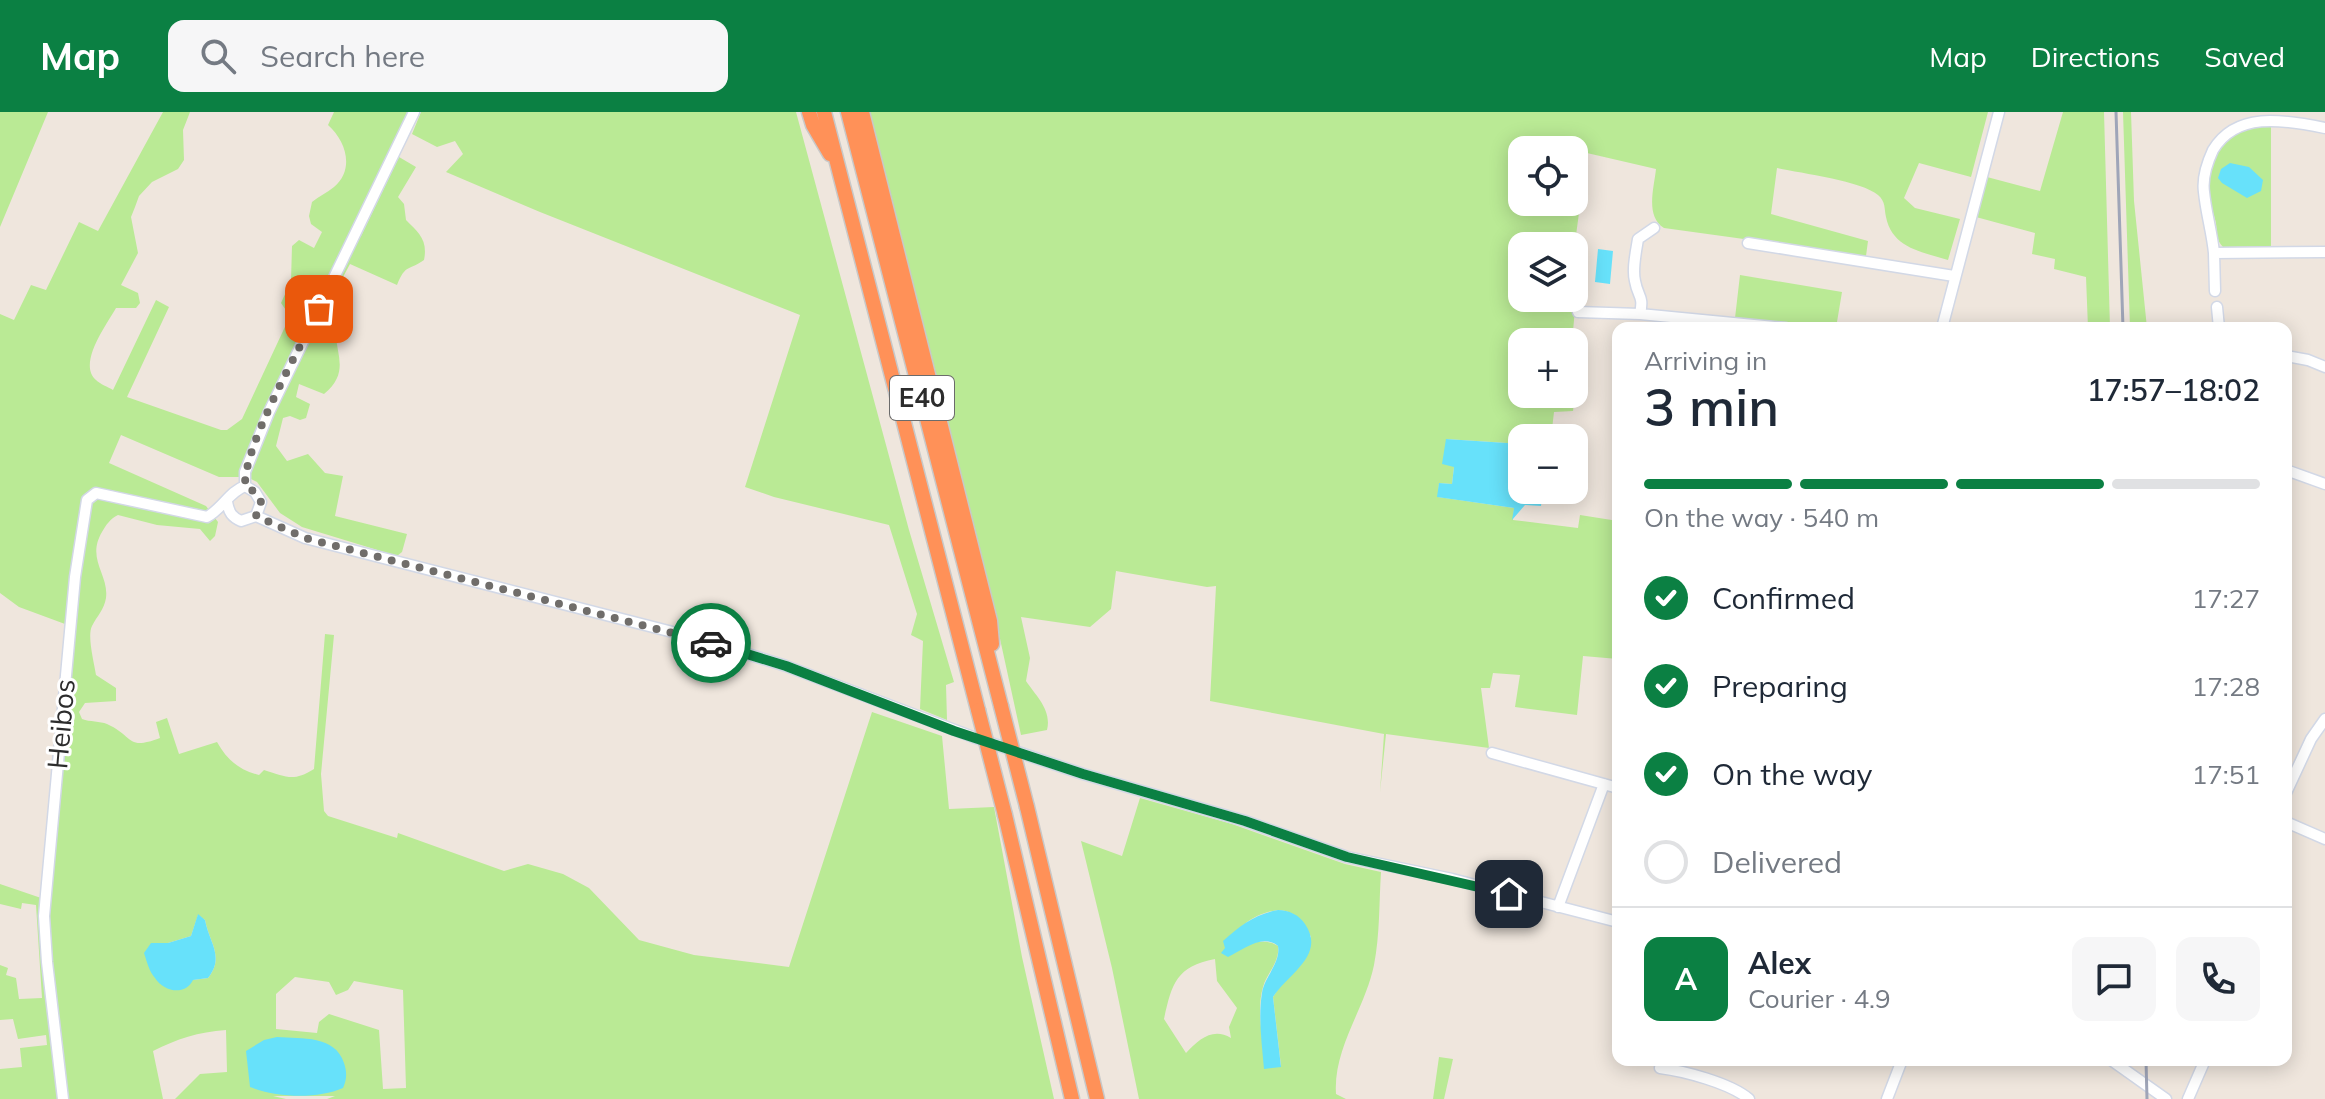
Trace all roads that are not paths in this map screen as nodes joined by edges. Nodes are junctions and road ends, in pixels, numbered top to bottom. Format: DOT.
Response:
graph roads {
  1 [pos="414,112"];
  2 [pos="809,112"];
  3 [pos="824,112"];
  4 [pos="848,112"];
  5 [pos="862,112"];
  6 [pos="1999,112"];
  7 [pos="2325,128"];
  8 [pos="838,166"];
  9 [pos="1654,228"];
  10 [pos="1748,243"];
  11 [pos="2325,252"];
  12 [pos="2214,253"];
  13 [pos="1954,276"];
  14 [pos="2215,291"];
  15 [pos="2217,307"];
  16 [pos="1578,312"];
  17 [pos="1640,314"];
  18 [pos="1723,322"];
  19 [pos="1943,322"];
  20 [pos="2218,322"];
  21 [pos="2292,357"];
  22 [pos="2325,367"];
  23 [pos="2292,472"];
  24 [pos="2325,484"];
  25 [pos="245,486"];
  26 [pos="227,502"];
  27 [pos="256,516"];
  28 [pos="996,684"];
  29 [pos="2325,719"];
  30 [pos="1492,753"];
  31 [pos="2292,779"];
  32 [pos="1604,784"];
  33 [pos="1612,786"];
  34 [pos="2292,825"];
  35 [pos="2325,839"];
  36 [pos="1558,907"];
  37 [pos="1612,920"];
  38 [pos="1660,1066"];
  39 [pos="1900,1066"];
  40 [pos="2119,1066"];
  41 [pos="2202,1066"];
  42 [pos="63,1099"];
  43 [pos="1072,1099"];
  44 [pos="1097,1099"];
  45 [pos="1749,1099"];
  46 [pos="1887,1099"];
  47 [pos="2166,1099"];
  48 [pos="2188,1099"];
  1 -- 25 [label="street"];
  2 -- 8 [label="highway"];
  3 -- 8 [label="highway, E40"];
  4 -- 28 [label="highway, E40"];
  5 -- 28 [label="highway"];
  6 -- 13 [label="street"];
  7 -- 12 [label="street"];
  8 -- 43 [label="highway, E40, bridge"];
  9 -- 17 [label="street"];
  10 -- 13 [label="street"];
  11 -- 12 [label="street"];
  12 -- 14 [label="street"];
  13 -- 19 [label="street"];
  15 -- 20 [label="street"];
  16 -- 17 [label="street"];
  17 -- 18 [label="street"];
  21 -- 22 [label="street"];
  23 -- 24 [label="street"];
  25 -- 26 [label="street"];
  25 -- 27 [label="street"];
  26 -- 27 [label="street"];
  26 -- 42 [label="street, Heibos"];
  27 -- 36 [label="street"];
  28 -- 44 [label="highway, E40, bridge"];
  29 -- 31 [label="street"];
  30 -- 32 [label="street"];
  32 -- 33 [label="street"];
  32 -- 36 [label="street"];
  34 -- 35 [label="street"];
  36 -- 37 [label="street"];
  38 -- 45 [label="street"];
  39 -- 46 [label="street"];
  40 -- 47 [label="street"];
  41 -- 48 [label="street"];
}
